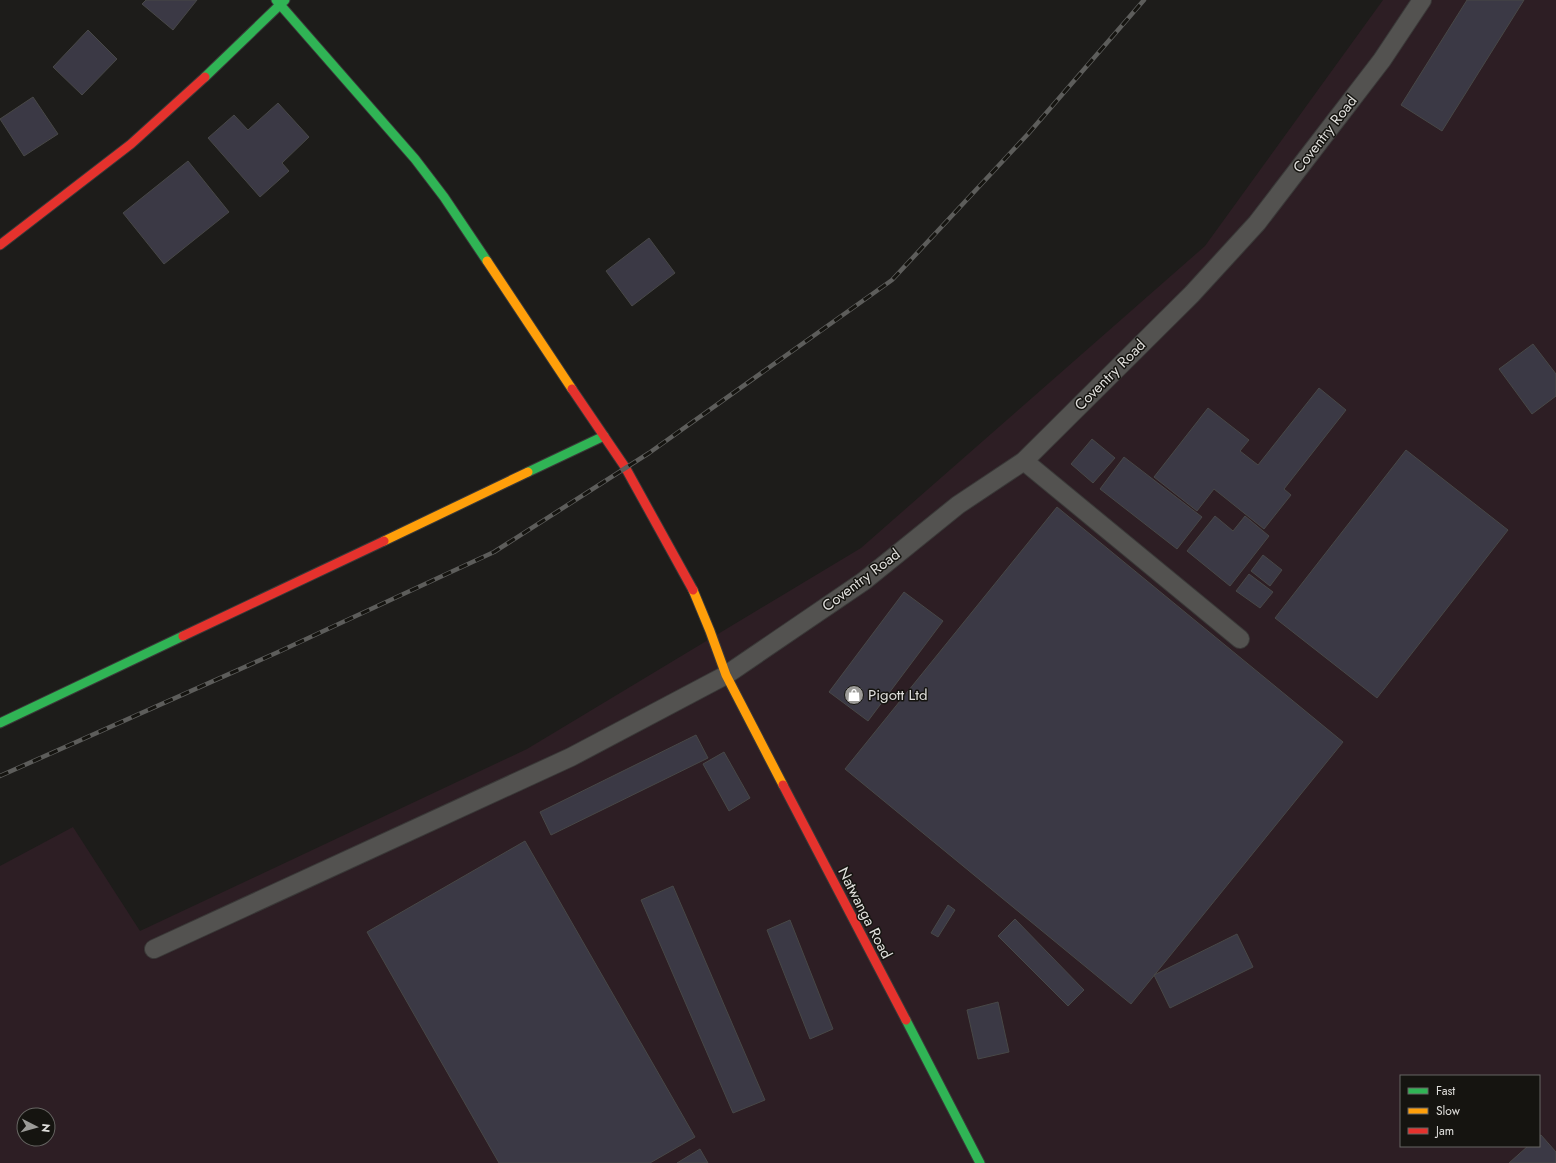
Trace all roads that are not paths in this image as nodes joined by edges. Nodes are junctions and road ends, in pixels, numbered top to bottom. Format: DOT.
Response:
graph roads {
  1 [pos="1422,0"];
  2 [pos="280,1"];
  3 [pos="0,245"];
  4 [pos="604,436"];
  5 [pos="1024,461"];
  6 [pos="1240,639"];
  7 [pos="726,675"];
  8 [pos="0,723"];
  9 [pos="154,948"];
  10 [pos="980,1163"];
  1 -- 5 [label="lane, Coventry Road"];
  2 -- 3 [label="street"];
  2 -- 4 [label="street, Natwanga Road"];
  4 -- 7 [label="street, Natwanga Road"];
  4 -- 8 [label="street"];
  5 -- 6 [label="lane"];
  5 -- 7 [label="lane, Coventry Road"];
  7 -- 9 [label="lane, Coventry Road"];
  7 -- 10 [label="street, Natwanga Road"];
}
